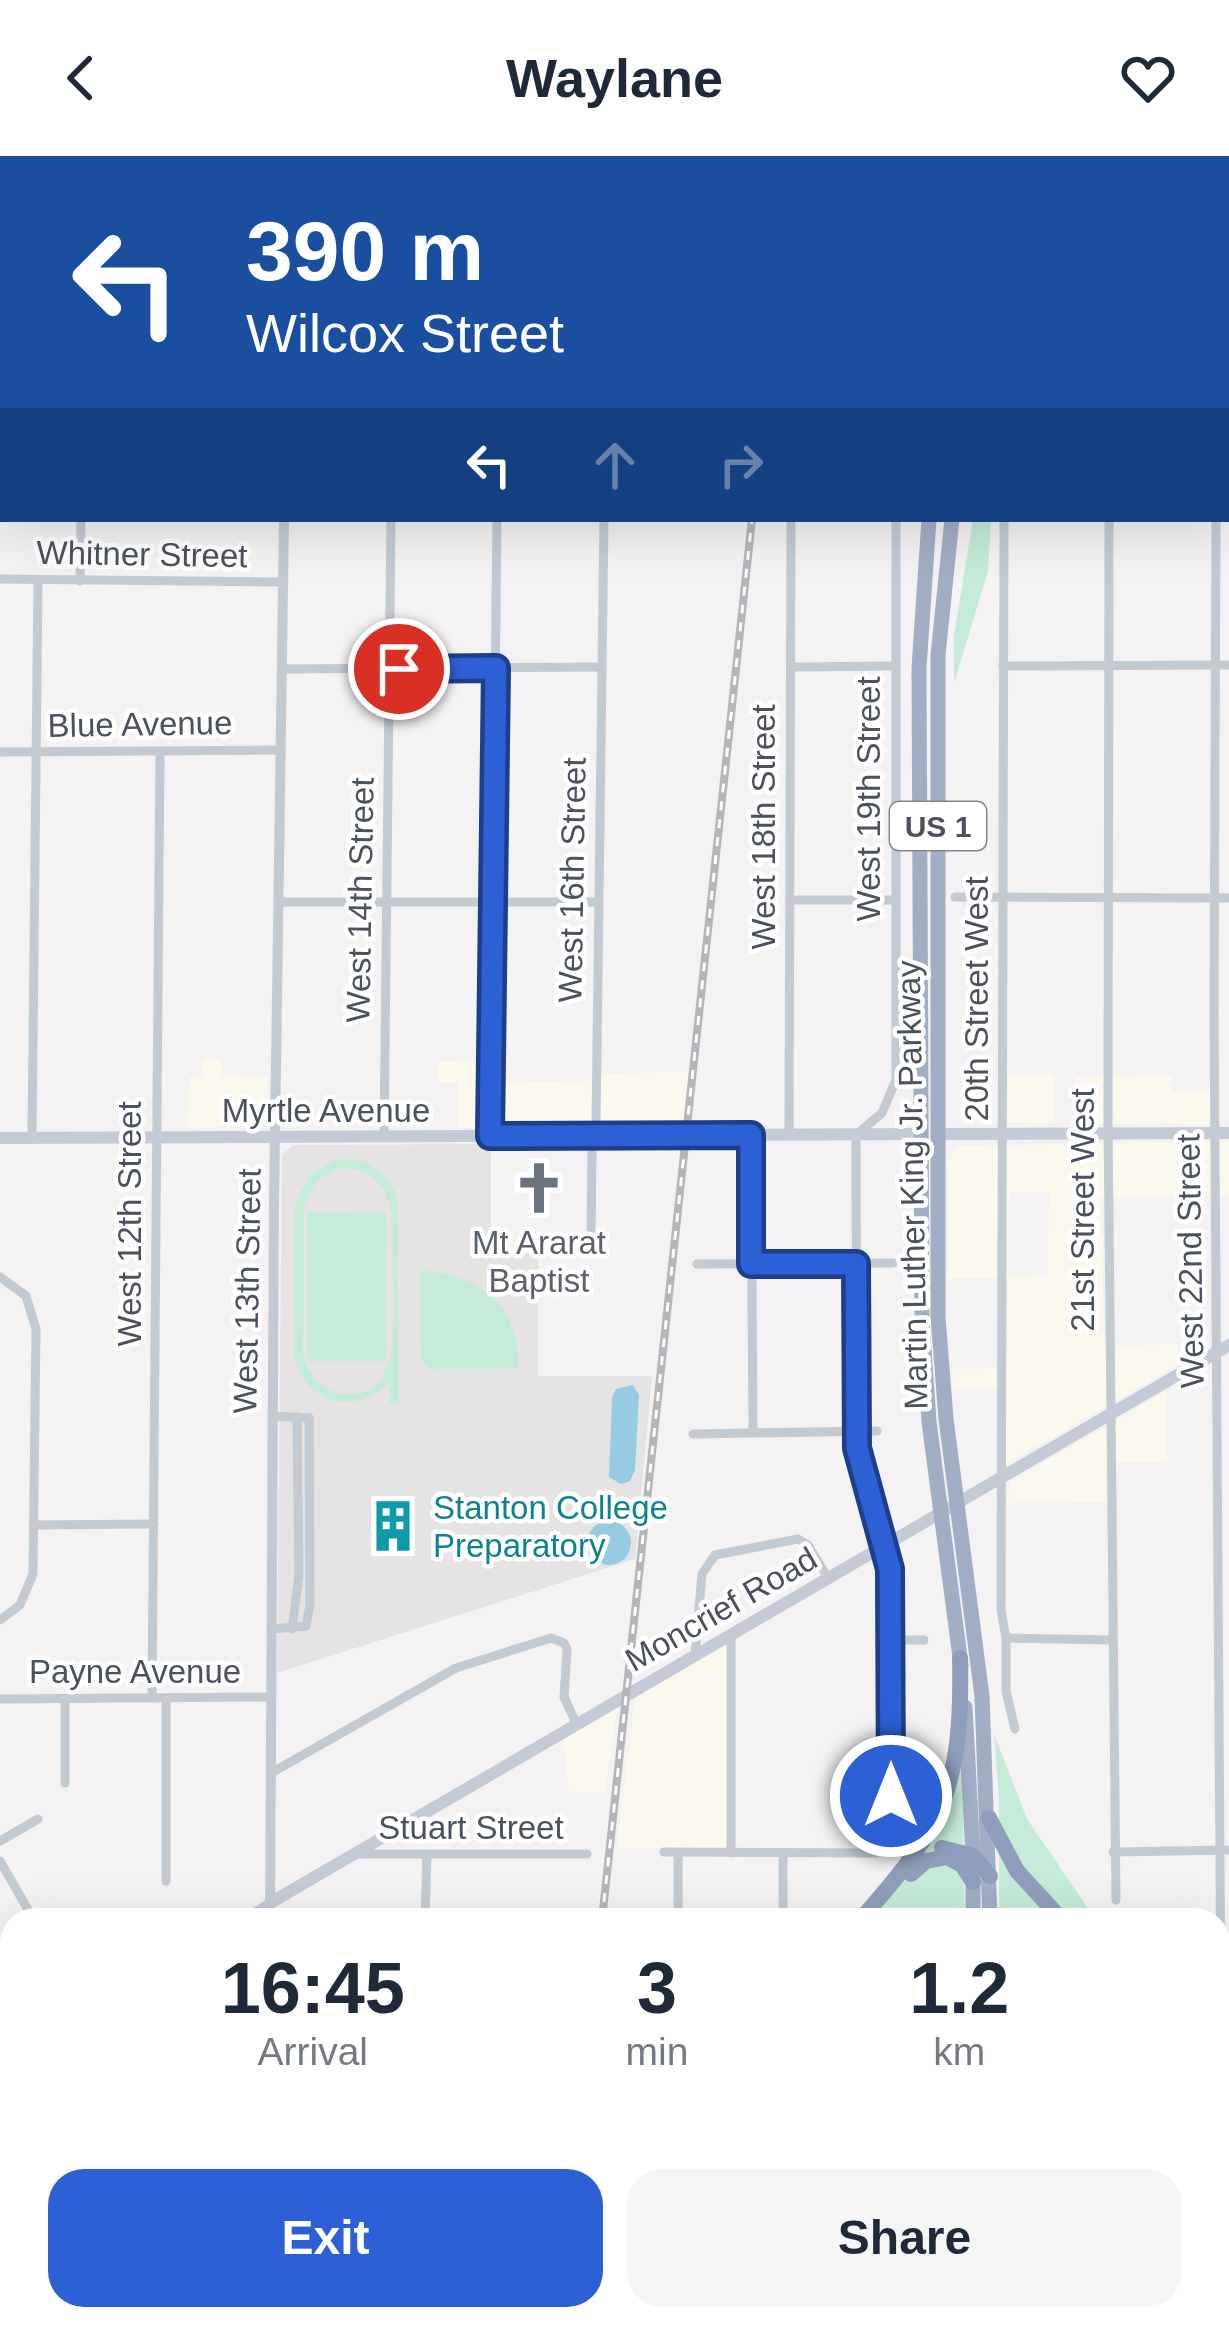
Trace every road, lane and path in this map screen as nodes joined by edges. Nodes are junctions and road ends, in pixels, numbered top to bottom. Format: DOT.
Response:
graph roads {
  1 [pos="81,522"];
  2 [pos="284,522"];
  3 [pos="391,522"];
  4 [pos="497,522"];
  5 [pos="604,522"];
  6 [pos="791,522"];
  7 [pos="896,522"];
  8 [pos="929,522"];
  9 [pos="950,522"];
  10 [pos="1004,522"];
  11 [pos="1109,522"];
  12 [pos="1216,522"];
  13 [pos="0,579"];
  14 [pos="38,580"];
  15 [pos="80,581"];
  16 [pos="284,582"];
  17 [pos="1109,665"];
  18 [pos="1214,665"];
  19 [pos="1229,665"];
  20 [pos="896,666"];
  21 [pos="1003,666"];
  22 [pos="602,667"];
  23 [pos="791,667"];
  24 [pos="496,668"];
  25 [pos="282,669"];
  26 [pos="389,669"];
  27 [pos="281,749"];
  28 [pos="160,751"];
  29 [pos="0,752"];
  30 [pos="36,752"];
  31 [pos="955,897"];
  32 [pos="1003,898"];
  33 [pos="1215,898"];
  34 [pos="1229,898"];
  35 [pos="1109,899"];
  36 [pos="790,900"];
  37 [pos="895,900"];
  38 [pos="279,902"];
  39 [pos="492,902"];
  40 [pos="599,902"];
  41 [pos="387,903"];
  42 [pos="1108,1133"];
  43 [pos="1222,1133"];
  44 [pos="920,1134"];
  45 [pos="938,1134"];
  46 [pos="1003,1134"];
  47 [pos="751,1135"];
  48 [pos="789,1135"];
  49 [pos="856,1135"];
  50 [pos="490,1136"];
  51 [pos="593,1136"];
  52 [pos="32,1137"];
  53 [pos="276,1137"];
  54 [pos="384,1137"];
  55 [pos="0,1138"];
  56 [pos="156,1138"];
  57 [pos="591,1242"];
  58 [pos="893,1263"];
  59 [pos="697,1264"];
  60 [pos="751,1264"];
  61 [pos="856,1264"];
  62 [pos="0,1277"];
  63 [pos="1223,1357"];
  64 [pos="1111,1415"];
  65 [pos="272,1416"];
  66 [pos="856,1431"];
  67 [pos="877,1431"];
  68 [pos="753,1433"];
  69 [pos="693,1434"];
  70 [pos="1000,1479"];
  71 [pos="957,1503"];
  72 [pos="941,1512"];
  73 [pos="154,1524"];
  74 [pos="34,1525"];
  75 [pos="886,1544"];
  76 [pos="828,1578"];
  77 [pos="0,1620"];
  78 [pos="271,1629"];
  79 [pos="731,1634"];
  80 [pos="1006,1638"];
  81 [pos="891,1640"];
  82 [pos="924,1640"];
  83 [pos="1113,1640"];
  84 [pos="694,1655"];
  85 [pos="960,1658"];
  86 [pos="271,1697"];
  87 [pos="152,1698"];
  88 [pos="0,1699"];
  89 [pos="65,1699"];
  90 [pos="166,1699"];
  91 [pos="577,1725"];
  92 [pos="1015,1729"];
  93 [pos="271,1773"];
  94 [pos="65,1784"];
  95 [pos="989,1818"];
  96 [pos="38,1819"];
  97 [pos="0,1841"];
  98 [pos="1225,1850"];
  99 [pos="664,1852"];
  100 [pos="918,1852"];
  101 [pos="1114,1852"];
  102 [pos="730,1853"];
  103 [pos="355,1854"];
  104 [pos="427,1854"];
  105 [pos="587,1854"];
  106 [pos="678,1854"];
  107 [pos="783,1855"];
  108 [pos="974,1856"];
  109 [pos="0,1861"];
  110 [pos="982,1879"];
  111 [pos="166,1881"];
  112 [pos="1116,1900"];
  113 [pos="270,1903"];
  114 [pos="27,1908"];
  115 [pos="261,1908"];
  116 [pos="270,1908"];
  117 [pos="425,1908"];
  118 [pos="678,1908"];
  119 [pos="783,1908"];
  120 [pos="870,1908"];
  121 [pos="882,1908"];
  122 [pos="976,1908"];
  123 [pos="988,1908"];
  124 [pos="1051,1908"];
  125 [pos="1223,1908"];
  1 -- 15 [label="street"];
  2 -- 16 [label="street, West 13th Street"];
  3 -- 26 [label="street, West 14th Street"];
  4 -- 24 [label="street"];
  5 -- 22 [label="street, West 16th Street"];
  6 -- 23 [label="street, West 18th Street"];
  7 -- 20 [label="street, West 19th Street"];
  8 -- 44 [label="highway, Martin Luther King Jr. Parkway / US 1"];
  9 -- 45 [label="highway, Martin Luther King Jr. Parkway / US 1"];
  10 -- 21 [label="street, 20th Street West"];
  11 -- 17 [label="street, 21st Street West"];
  12 -- 18 [label="street, West 22nd Street"];
  13 -- 14 [label="street, Whitner Street"];
  14 -- 15 [label="street, Whitner Street"];
  14 -- 30 [label="street"];
  15 -- 16 [label="street, Whitner Street"];
  16 -- 25 [label="street, West 13th Street"];
  17 -- 18 [label="street"];
  17 -- 21 [label="street"];
  17 -- 35 [label="street, 21st Street West"];
  18 -- 19 [label="street"];
  18 -- 33 [label="street, West 22nd Street"];
  20 -- 23 [label="street"];
  20 -- 37 [label="street, West 19th Street"];
  21 -- 32 [label="street, 20th Street West"];
  22 -- 24 [label="street"];
  22 -- 40 [label="street, West 16th Street"];
  23 -- 36 [label="street, West 18th Street"];
  24 -- 26 [label="street"];
  24 -- 39 [label="street"];
  25 -- 26 [label="street"];
  25 -- 27 [label="street, West 13th Street"];
  26 -- 41 [label="street, West 14th Street"];
  27 -- 28 [label="street, Blue Avenue"];
  27 -- 38 [label="street, West 13th Street"];
  28 -- 30 [label="street, Blue Avenue"];
  28 -- 56 [label="street, West 12th Street"];
  29 -- 30 [label="street, Blue Avenue"];
  30 -- 52 [label="street"];
  31 -- 32 [label="street"];
  32 -- 35 [label="street"];
  32 -- 46 [label="street, 20th Street West"];
  33 -- 34 [label="street"];
  33 -- 35 [label="street"];
  33 -- 43 [label="street, West 22nd Street"];
  35 -- 42 [label="street, 21st Street West"];
  36 -- 37 [label="street"];
  36 -- 48 [label="street, West 18th Street"];
  37 -- 49 [label="street, West 19th Street"];
  38 -- 41 [label="street"];
  38 -- 53 [label="street, West 13th Street"];
  39 -- 40 [label="street"];
  39 -- 41 [label="street"];
  39 -- 50 [label="street"];
  40 -- 51 [label="street, West 16th Street"];
  41 -- 54 [label="street, West 14th Street"];
  42 -- 43 [label="main road, Myrtle Avenue"];
  42 -- 46 [label="main road, Myrtle Avenue"];
  42 -- 64 [label="street, 21st Street West"];
  43 -- 63 [label="street, West 22nd Street"];
  44 -- 45 [label="street, Myrtle Avenue"];
  44 -- 49 [label="main road, Myrtle Avenue"];
  44 -- 72 [label="highway, Martin Luther King Jr. Parkway / US 1"];
  45 -- 46 [label="main road, Myrtle Avenue"];
  45 -- 71 [label="highway, Martin Luther King Jr. Parkway / US 1"];
  46 -- 70 [label="street, 20th Street West"];
  47 -- 48 [label="main road, Myrtle Avenue"];
  47 -- 51 [label="main road, Myrtle Avenue"];
  47 -- 60 [label="street"];
  48 -- 49 [label="main road, Myrtle Avenue"];
  49 -- 61 [label="street"];
  50 -- 51 [label="main road, Myrtle Avenue"];
  50 -- 54 [label="main road, Myrtle Avenue"];
  51 -- 57 [label="street, West 16th Street"];
  52 -- 55 [label="main road, Myrtle Avenue"];
  52 -- 56 [label="main road, Myrtle Avenue"];
  53 -- 54 [label="main road, Myrtle Avenue"];
  53 -- 56 [label="main road, Myrtle Avenue"];
  53 -- 65 [label="street, West 13th Street"];
  56 -- 73 [label="street, West 12th Street"];
  58 -- 61 [label="street"];
  59 -- 60 [label="street"];
  60 -- 61 [label="street"];
  60 -- 68 [label="street"];
  61 -- 66 [label="street"];
  62 -- 74 [label="street"];
  63 -- 64 [label="main road, Moncrief Road"];
  63 -- 98 [label="street, West 22nd Street"];
  64 -- 70 [label="main road, Moncrief Road"];
  64 -- 83 [label="street, 21st Street West"];
  65 -- 78 [label="street, West 13th Street"];
  65 -- 78 [label="street"];
  66 -- 67 [label="street"];
  66 -- 68 [label="street"];
  66 -- 75 [label="street"];
  68 -- 69 [label="street"];
  70 -- 71 [label="main road, Moncrief Road"];
  70 -- 80 [label="street, 20th Street West"];
  71 -- 72 [label="main road, Moncrief Road"];
  71 -- 95 [label="highway, Martin Luther King Jr. Parkway / US 1"];
  72 -- 75 [label="main road, Moncrief Road"];
  72 -- 85 [label="highway, Martin Luther King Jr. Parkway / US 1"];
  73 -- 74 [label="street"];
  73 -- 87 [label="street, West 12th Street"];
  74 -- 77 [label="street"];
  75 -- 76 [label="main road, Moncrief Road"];
  75 -- 81 [label="street"];
  76 -- 79 [label="main road, Moncrief Road"];
  76 -- 84 [label="street"];
  78 -- 86 [label="street, West 13th Street"];
  79 -- 84 [label="main road, Moncrief Road"];
  79 -- 102 [label="street"];
  80 -- 83 [label="street"];
  80 -- 92 [label="street, 20th Street West"];
  81 -- 82 [label="street"];
  81 -- 107 [label="street"];
  83 -- 101 [label="street, 21st Street West"];
  84 -- 91 [label="main road, Moncrief Road"];
  85 -- 100 [label="highway"];
  85 -- 108 [label="highway, Martin Luther King Jr. Parkway / US 1"];
  86 -- 90 [label="street, Payne Avenue"];
  86 -- 93 [label="street, West 13th Street"];
  87 -- 89 [label="street, Payne Avenue"];
  87 -- 90 [label="street, Payne Avenue"];
  88 -- 89 [label="street, Payne Avenue"];
  89 -- 94 [label="street"];
  90 -- 111 [label="street"];
  91 -- 93 [label="street"];
  91 -- 103 [label="main road, Moncrief Road"];
  93 -- 113 [label="street, West 13th Street"];
  95 -- 110 [label="highway, Martin Luther King Jr. Parkway / US 1"];
  95 -- 124 [label="highway"];
  96 -- 97 [label="street"];
  98 -- 101 [label="street"];
  98 -- 125 [label="street, West 22nd Street"];
  99 -- 106 [label="street"];
  100 -- 108 [label="highway"];
  100 -- 120 [label="highway"];
  101 -- 112 [label="street, 21st Street West"];
  102 -- 106 [label="street"];
  102 -- 107 [label="street"];
  103 -- 104 [label="street, Stuart Street"];
  103 -- 113 [label="main road, Moncrief Road"];
  104 -- 105 [label="street, Stuart Street"];
  104 -- 117 [label="street"];
  106 -- 118 [label="street"];
  107 -- 119 [label="street"];
  108 -- 110 [label="highway"];
  109 -- 114 [label="street"];
  110 -- 121 [label="highway"];
  110 -- 122 [label="highway, Martin Luther King Jr. Parkway / US 1"];
  110 -- 123 [label="highway, Martin Luther King Jr. Parkway / US 1"];
  113 -- 115 [label="street, Moncrief Road"];
  113 -- 116 [label="street, West 13th Street"];
}
